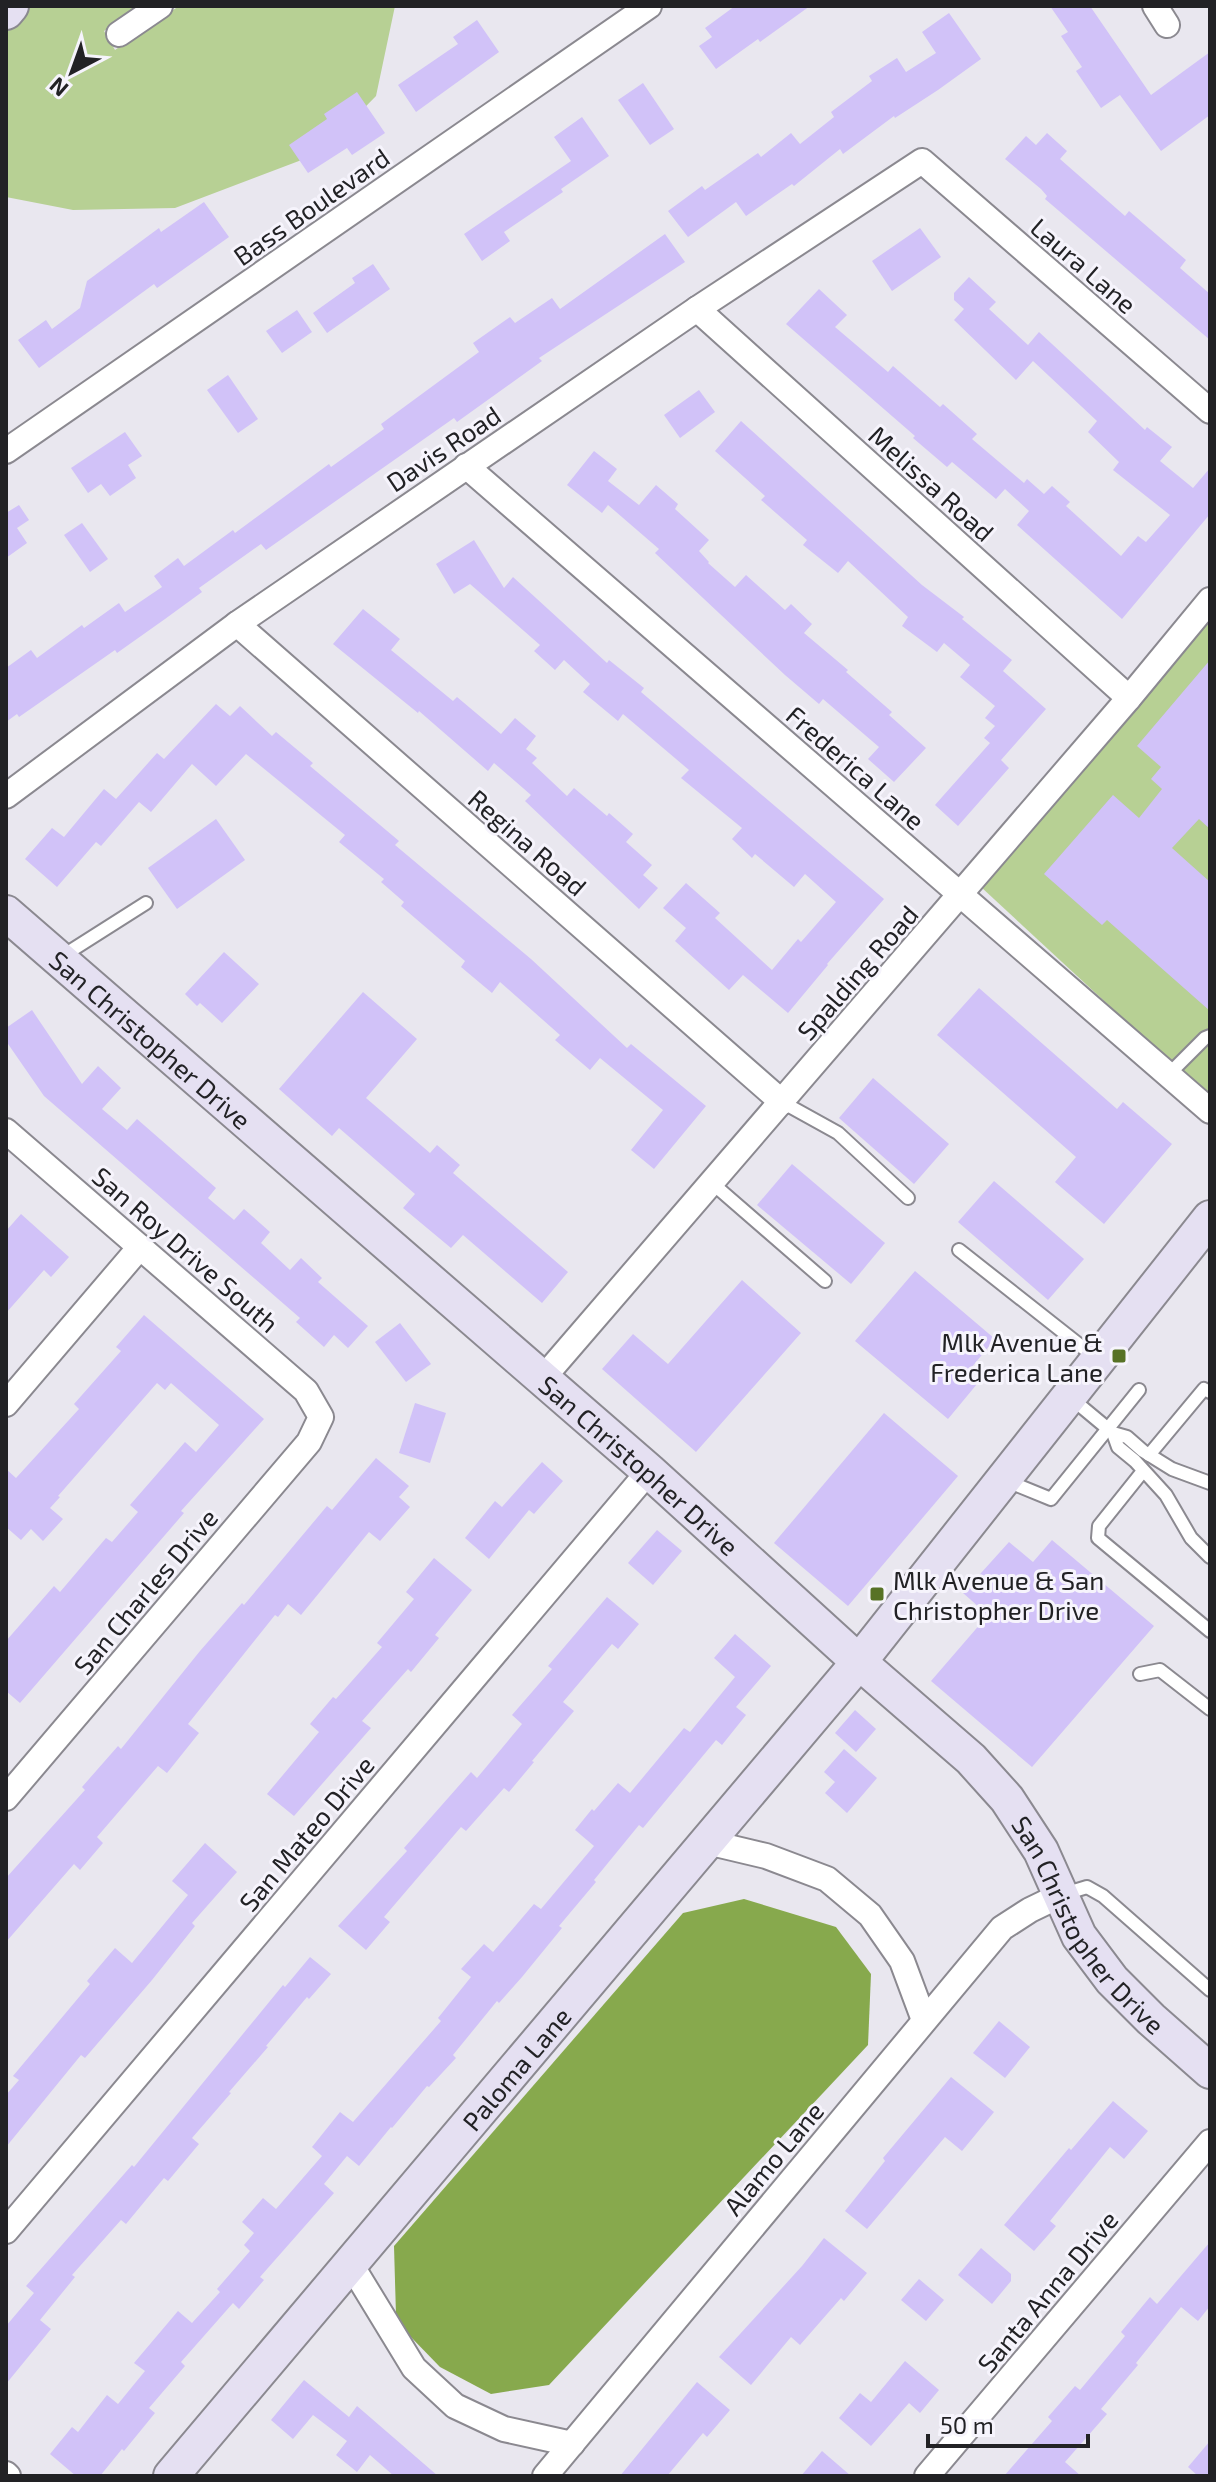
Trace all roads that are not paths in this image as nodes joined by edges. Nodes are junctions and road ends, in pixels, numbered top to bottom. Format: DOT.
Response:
graph roads {
  1 [pos="11,6"];
  2 [pos="160,6"];
  3 [pos="649,6"];
  4 [pos="6,12"];
  5 [pos="119,34"];
  6 [pos="922,161"];
  7 [pos="697,309"];
  8 [pos="1210,411"];
  9 [pos="6,451"];
  10 [pos="466,466"];
  11 [pos="1210,600"];
  12 [pos="237,624"];
  13 [pos="1129,698"];
  14 [pos="6,796"];
  15 [pos="960,895"];
  16 [pos="146,903"];
  17 [pos="6,913"];
  18 [pos="59,959"];
  19 [pos="1210,1036"];
  20 [pos="1168,1075"];
  21 [pos="782,1102"];
  22 [pos="1210,1111"];
  23 [pos="6,1131"];
  24 [pos="712,1183"];
  25 [pos="908,1198"];
  26 [pos="1210,1218"];
  27 [pos="140,1247"];
  28 [pos="959,1250"];
  29 [pos="825,1281"];
  30 [pos="1098,1360"];
  31 [pos="543,1378"];
  32 [pos="1139,1390"];
  33 [pos="1210,1392"];
  34 [pos="1069,1396"];
  35 [pos="6,1404"];
  36 [pos="321,1417"];
  37 [pos="1110,1431"];
  38 [pos="1149,1455"];
  39 [pos="649,1471"];
  40 [pos="1143,1471"];
  41 [pos="1004,1480"];
  42 [pos="1210,1483"];
  43 [pos="1210,1557"];
  44 [pos="1210,1631"];
  45 [pos="859,1662"];
  46 [pos="1140,1674"];
  47 [pos="1210,1709"];
  48 [pos="6,1798"];
  49 [pos="707,1842"];
  50 [pos="1061,1895"];
  51 [pos="1210,1990"];
  52 [pos="924,2020"];
  53 [pos="1210,2071"];
  54 [pos="1210,2142"];
  55 [pos="6,2231"];
  56 [pos="350,2263"];
  57 [pos="572,2444"];
  58 [pos="931,2475"];
  59 [pos="171,2476"];
  60 [pos="545,2476"];
  1 -- 4 [label="street"];
  2 -- 5 [label="street"];
  3 -- 9 [label="street, Bass Boulevard"];
  6 -- 7 [label="street, Davis Road"];
  6 -- 8 [label="street, Laura Lane"];
  7 -- 10 [label="street, Davis Road"];
  7 -- 13 [label="street, Melissa Road"];
  10 -- 12 [label="street, Davis Road"];
  10 -- 15 [label="street, Frederica Lane"];
  11 -- 13 [label="street, Spalding Road"];
  12 -- 14 [label="street, Davis Road"];
  12 -- 21 [label="street, Regina Road"];
  13 -- 15 [label="street, Spalding Road"];
  15 -- 20 [label="street, Frederica Lane"];
  15 -- 21 [label="street, Spalding Road"];
  16 -- 18 [label="lane"];
  17 -- 18 [label="street, San Christopher Drive"];
  18 -- 31 [label="street, San Christopher Drive"];
  19 -- 20 [label="lane"];
  20 -- 22 [label="street, Frederica Lane"];
  21 -- 24 [label="street, Spalding Road"];
  21 -- 25 [label="lane"];
  23 -- 27 [label="street, San Roy Drive South"];
  24 -- 29 [label="lane"];
  24 -- 31 [label="street, Spalding Road"];
  26 -- 30 [label="street, Paloma Lane"];
  27 -- 35 [label="street"];
  27 -- 36 [label="street, San Roy Drive South"];
  28 -- 30 [label="lane"];
  30 -- 34 [label="street, Paloma Lane"];
  31 -- 39 [label="street, San Christopher Drive"];
  32 -- 37 [label="lane"];
  33 -- 38 [label="lane"];
  34 -- 37 [label="lane"];
  34 -- 41 [label="street, Paloma Lane"];
  36 -- 48 [label="street, San Charles Drive"];
  37 -- 38 [label="lane"];
  37 -- 40 [label="lane"];
  37 -- 41 [label="lane"];
  38 -- 42 [label="lane"];
  39 -- 45 [label="street, San Christopher Drive"];
  39 -- 55 [label="street, San Mateo Drive"];
  40 -- 43 [label="lane"];
  40 -- 44 [label="lane"];
  41 -- 45 [label="street, Paloma Lane"];
  45 -- 49 [label="street, Paloma Lane"];
  45 -- 50 [label="street, San Christopher Drive"];
  46 -- 47 [label="lane"];
  49 -- 52 [label="street"];
  49 -- 56 [label="street, Paloma Lane"];
  50 -- 51 [label="lane"];
  50 -- 52 [label="street, Alamo Lane"];
  50 -- 53 [label="street, San Christopher Drive"];
  52 -- 57 [label="street, Alamo Lane"];
  54 -- 58 [label="street, Santa Anna Drive"];
  56 -- 57 [label="street"];
  56 -- 59 [label="street, Paloma Lane"];
  57 -- 60 [label="street, Alamo Lane"];
}
